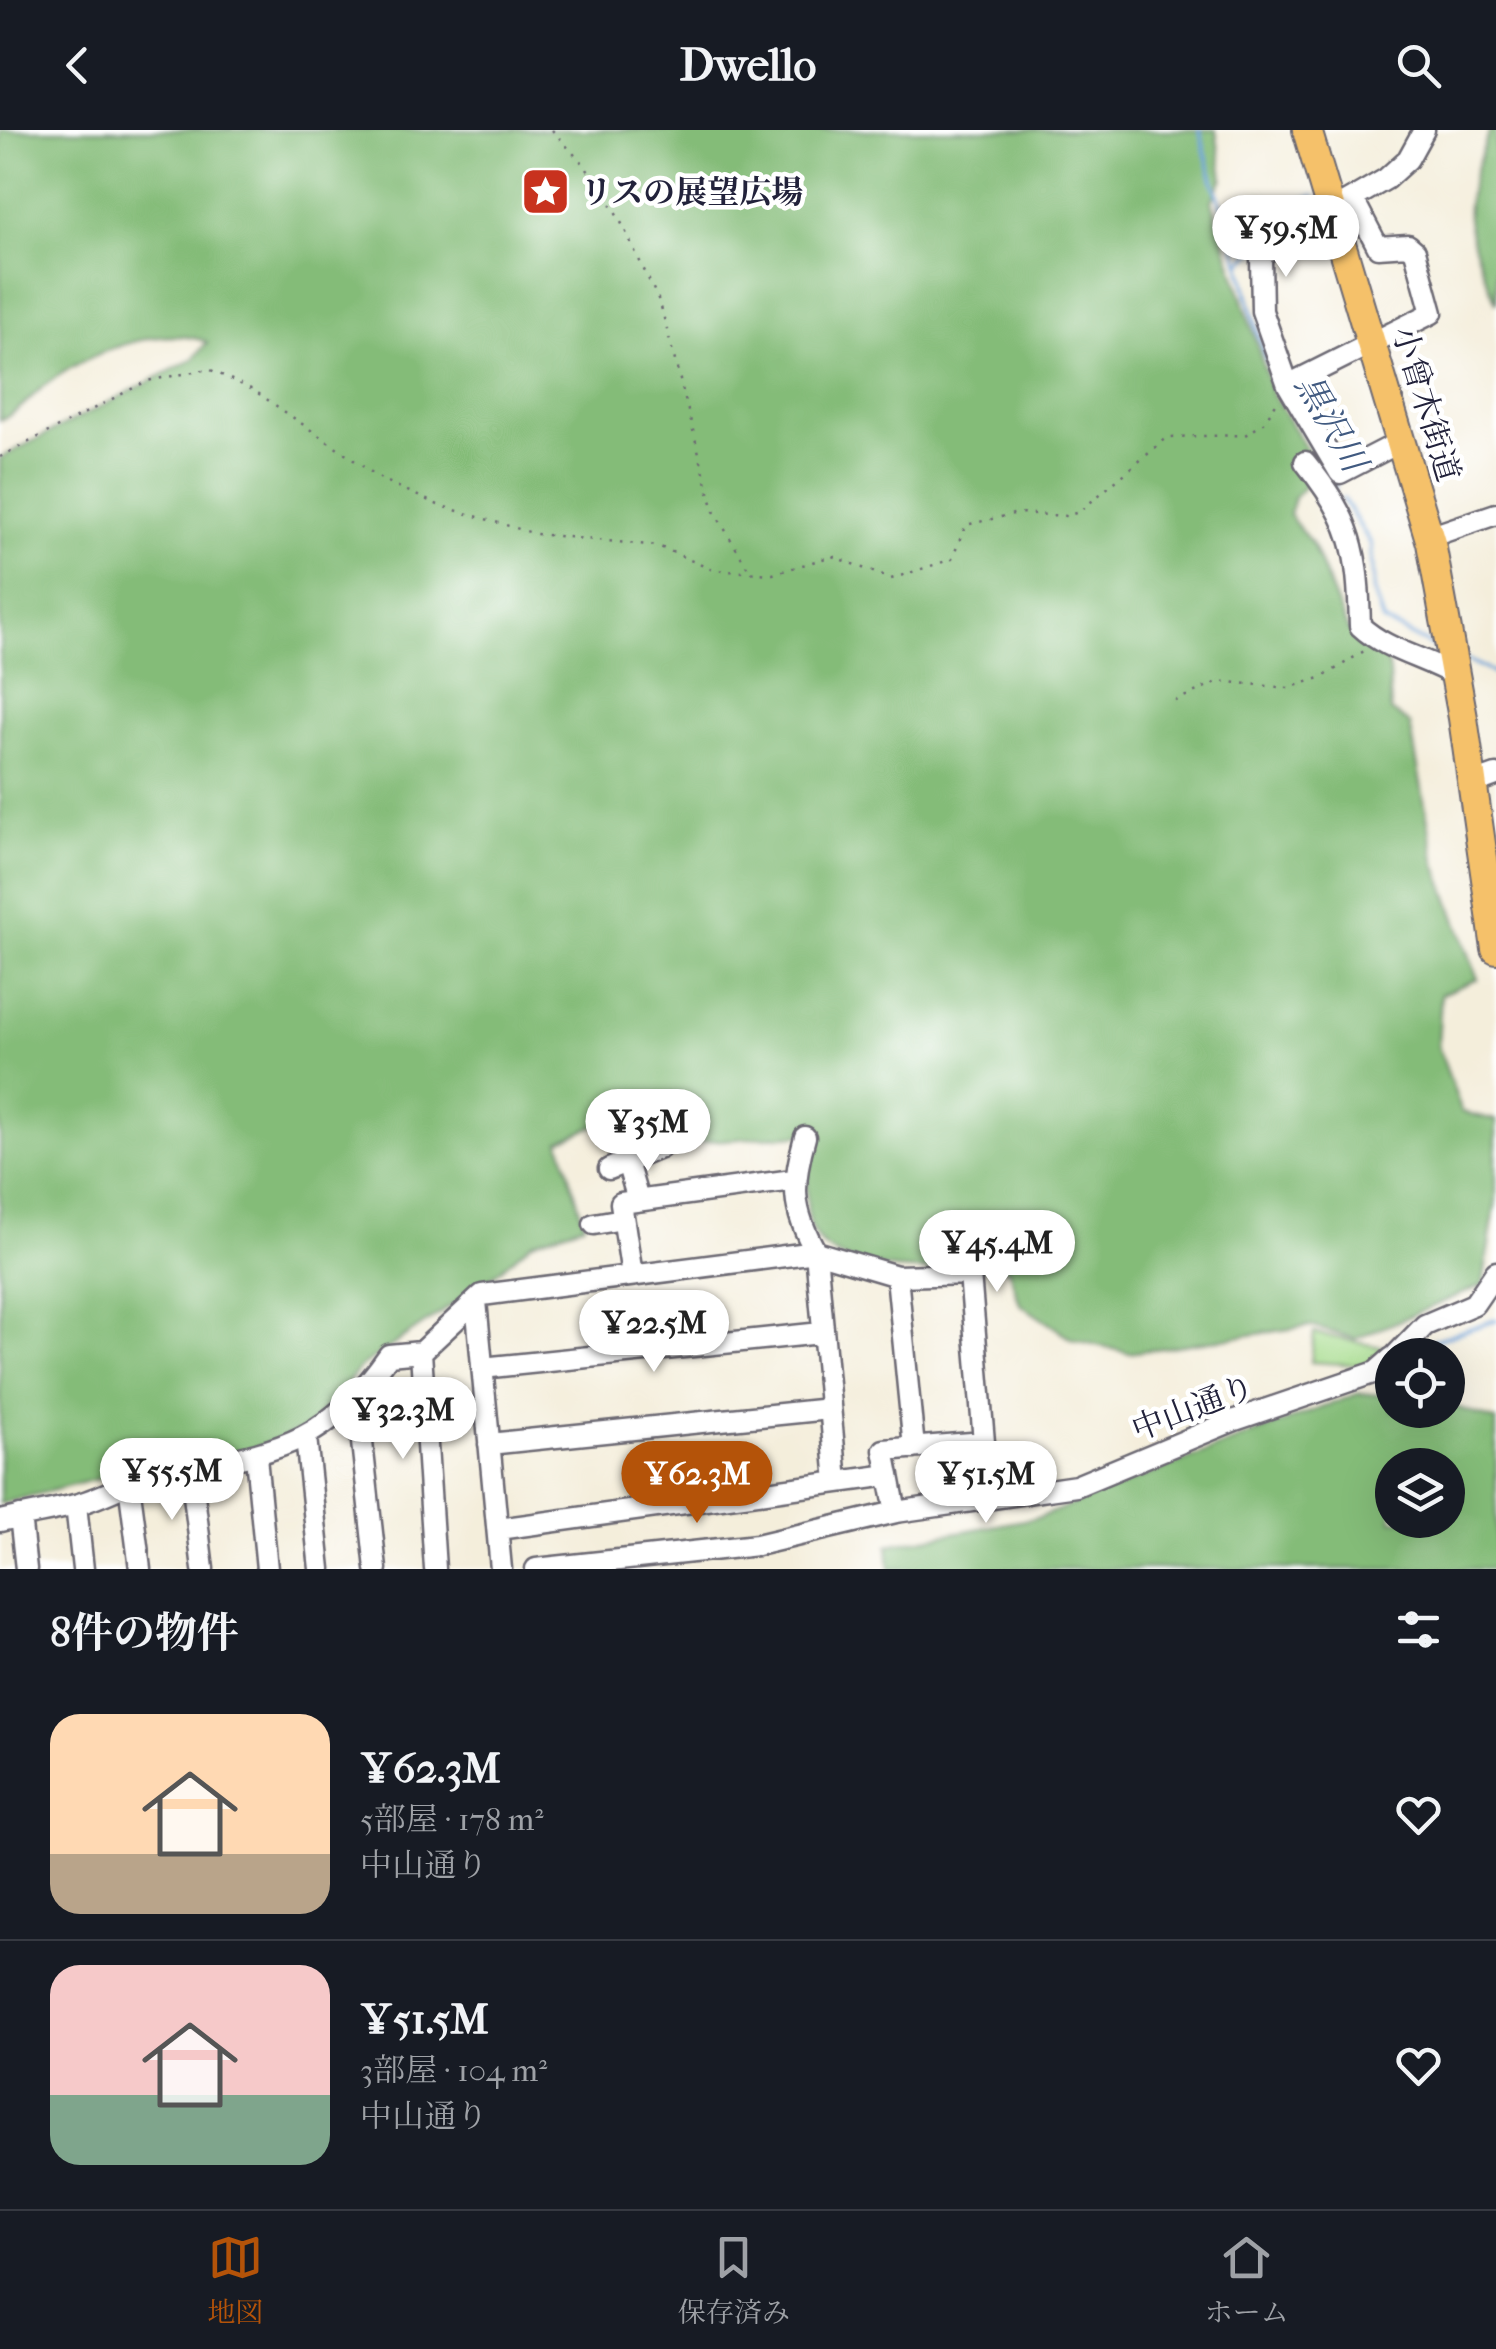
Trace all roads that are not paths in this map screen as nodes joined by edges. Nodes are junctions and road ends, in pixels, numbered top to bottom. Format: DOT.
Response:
graph roads {
  1 [pos="1306,130"];
  2 [pos="1424,130"];
  3 [pos="1334,200"];
  4 [pos="1372,347"];
  5 [pos="1282,394"];
  6 [pos="1402,441"];
  7 [pos="1305,462"];
  8 [pos="1496,514"];
  9 [pos="1429,538"];
  10 [pos="1453,662"];
  11 [pos="1483,780"];
  12 [pos="1496,949"];
  13 [pos="805,1138"];
  14 [pos="660,1148"];
  15 [pos="792,1180"];
  16 [pos="638,1200"];
  17 [pos="623,1219"];
  18 [pos="594,1224"];
  19 [pos="816,1252"];
  20 [pos="1496,1272"];
  21 [pos="632,1274"];
  22 [pos="896,1276"];
  23 [pos="476,1301"];
  24 [pos="1474,1304"];
  25 [pos="1496,1311"];
  26 [pos="821,1333"];
  27 [pos="1412,1338"];
  28 [pos="421,1352"];
  29 [pos="482,1368"];
  30 [pos="1375,1372"];
  31 [pos="357,1397"];
  32 [pos="830,1409"];
  33 [pos="306,1437"];
  34 [pos="490,1444"];
  35 [pos="914,1448"];
  36 [pos="256,1456"];
  37 [pos="191,1471"];
  38 [pos="889,1476"];
  39 [pos="837,1482"];
  40 [pos="129,1484"];
  41 [pos="76,1505"];
  42 [pos="896,1512"];
  43 [pos="10,1519"];
  44 [pos="498,1529"];
  45 [pos="26,1569"];
  46 [pos="83,1569"];
  47 [pos="140,1569"];
  48 [pos="203,1569"];
  49 [pos="267,1569"];
  50 [pos="320,1569"];
  51 [pos="376,1569"];
  52 [pos="435,1569"];
  53 [pos="502,1569"];
  54 [pos="536,1569"];
  1 -- 3 [label="main road, 小曾木街道"];
  2 -- 3 [label="street"];
  3 -- 4 [label="main road, 小曾木街道"];
  3 -- 4 [label="street"];
  3 -- 5 [label="street"];
  4 -- 5 [label="street"];
  4 -- 6 [label="main road, 小曾木街道"];
  5 -- 6 [label="street"];
  6 -- 9 [label="main road, 小曾木街道"];
  7 -- 10 [label="street"];
  8 -- 9 [label="street"];
  9 -- 10 [label="main road, 小曾木街道"];
  10 -- 11 [label="main road, 小曾木街道"];
  11 -- 12 [label="main road, 小曾木街道"];
  13 -- 15 [label="street"];
  14 -- 16 [label="street"];
  15 -- 16 [label="street"];
  15 -- 19 [label="street"];
  16 -- 17 [label="street"];
  17 -- 18 [label="street"];
  17 -- 21 [label="street"];
  19 -- 21 [label="street"];
  19 -- 22 [label="street"];
  19 -- 26 [label="street"];
  20 -- 24 [label="street"];
  21 -- 23 [label="street"];
  22 -- 35 [label="street"];
  22 -- 35 [label="street"];
  23 -- 28 [label="street"];
  23 -- 29 [label="street"];
  24 -- 25 [label="street"];
  24 -- 27 [label="street, 中山通り"];
  26 -- 29 [label="street"];
  26 -- 32 [label="street"];
  28 -- 31 [label="street"];
  28 -- 52 [label="street"];
  29 -- 34 [label="street"];
  30 -- 42 [label="street, 中山通り"];
  31 -- 33 [label="street"];
  31 -- 51 [label="street"];
  32 -- 34 [label="street"];
  32 -- 39 [label="street"];
  33 -- 36 [label="street"];
  33 -- 50 [label="street"];
  34 -- 44 [label="street"];
  35 -- 38 [label="street"];
  36 -- 37 [label="street"];
  36 -- 49 [label="street"];
  37 -- 40 [label="street"];
  37 -- 48 [label="street"];
  38 -- 39 [label="street"];
  38 -- 42 [label="street"];
  39 -- 44 [label="street"];
  40 -- 41 [label="street"];
  40 -- 47 [label="street"];
  41 -- 43 [label="street"];
  41 -- 46 [label="street"];
  42 -- 54 [label="street, 中山通り"];
  43 -- 45 [label="street"];
  44 -- 53 [label="street"];
}
